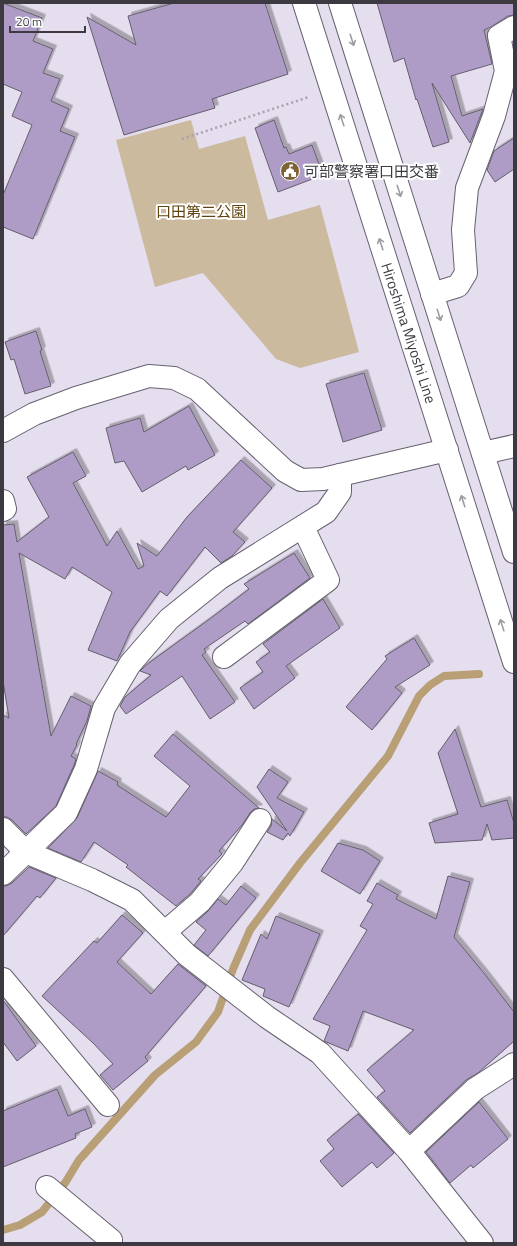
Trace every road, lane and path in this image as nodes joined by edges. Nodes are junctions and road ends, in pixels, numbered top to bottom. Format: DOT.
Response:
graph roads {
  1 [pos="304,3"];
  2 [pos="340,3"];
  3 [pos="514,27"];
  4 [pos="309,97"];
  5 [pos="182,139"];
  6 [pos="432,294"];
  7 [pos="3,431"];
  8 [pos="514,446"];
  9 [pos="447,450"];
  10 [pos="483,453"];
  11 [pos="340,475"];
  12 [pos="3,501"];
  13 [pos="3,510"];
  14 [pos="302,527"];
  15 [pos="514,552"];
  16 [pos="224,657"];
  17 [pos="514,662"];
  18 [pos="260,820"];
  19 [pos="3,829"];
  20 [pos="26,852"];
  21 [pos="3,874"];
  22 [pos="165,932"];
  23 [pos="3,979"];
  24 [pos="514,1064"];
  25 [pos="108,1106"];
  26 [pos="409,1151"];
  27 [pos="47,1187"];
  28 [pos="111,1243"];
  29 [pos="482,1243"];
  9 -- 1 [label="street, Hiroshima Miyoshi Line, one-way"];
  2 -- 6 [label="street, one-way"];
  3 -- 6 [label="street"];
  4 -- 5 [label="path"];
  6 -- 10 [label="street, one-way"];
  7 -- 11 [label="street"];
  8 -- 10 [label="street"];
  9 -- 11 [label="street"];
  17 -- 9 [label="street, Hiroshima Miyoshi Line, one-way"];
  10 -- 15 [label="street"];
  11 -- 14 [label="street"];
  12 -- 13 [label="street"];
  14 -- 16 [label="street"];
  14 -- 20 [label="street"];
  18 -- 22 [label="street"];
  19 -- 20 [label="street"];
  20 -- 21 [label="street"];
  20 -- 22 [label="street"];
  22 -- 26 [label="street"];
  23 -- 25 [label="street"];
  24 -- 26 [label="street"];
  26 -- 29 [label="street"];
  27 -- 28 [label="street"];
}
